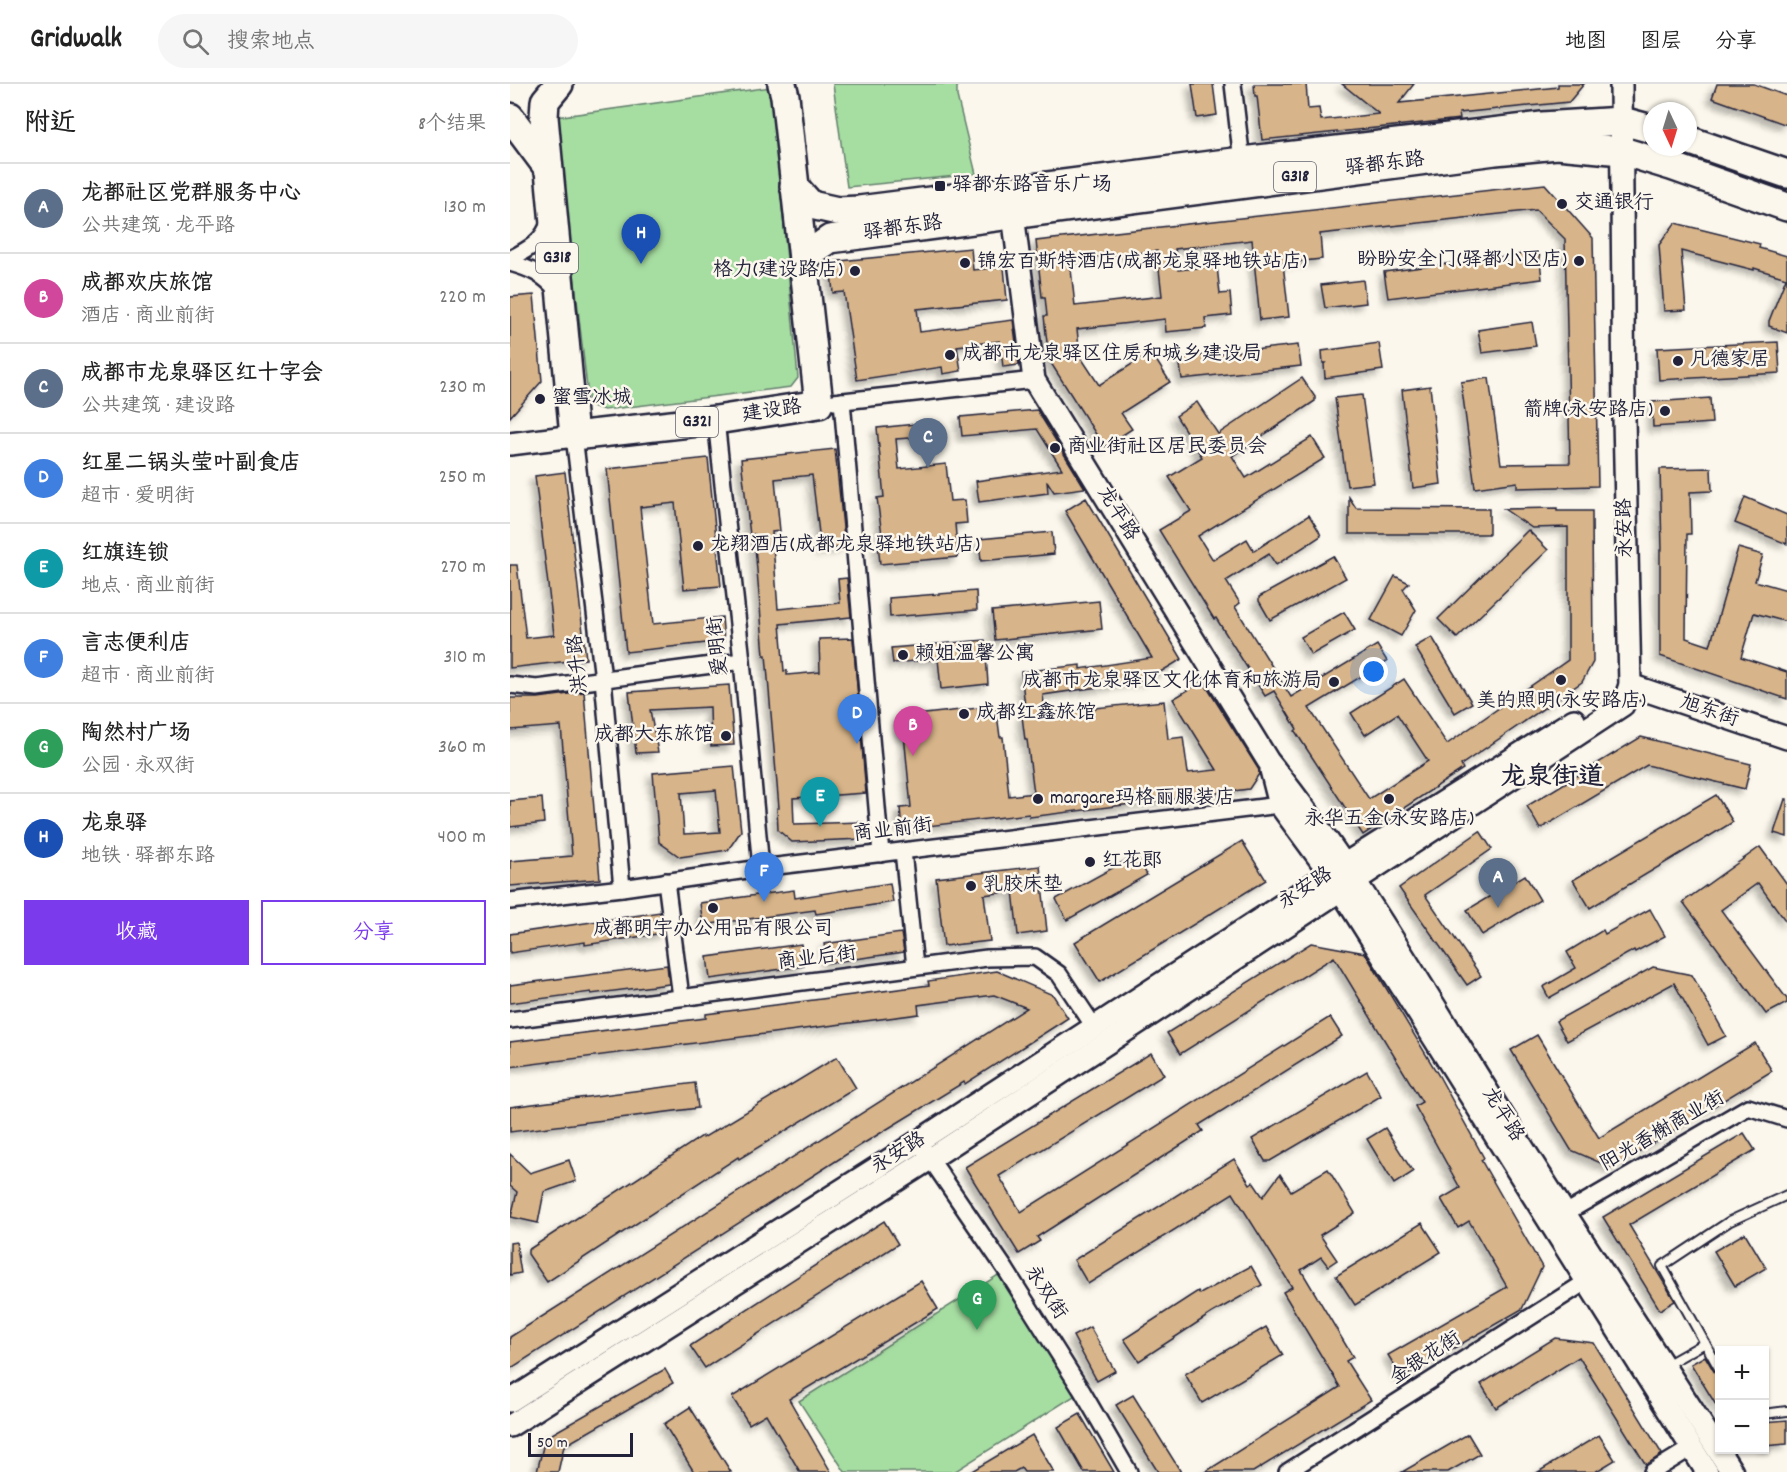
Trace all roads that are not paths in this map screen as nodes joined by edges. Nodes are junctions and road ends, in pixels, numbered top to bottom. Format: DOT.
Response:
graph roads {
  1 [pos="533,84"];
  2 [pos="557,84"];
  3 [pos="782,84"];
  4 [pos="1233,84"];
  5 [pos="1621,84"];
  6 [pos="510,117"];
  7 [pos="1622,121"];
  8 [pos="1643,127"];
  9 [pos="1697,143"];
  10 [pos="1622,151"];
  11 [pos="1242,162"];
  12 [pos="548,168"];
  13 [pos="1787,174"];
  14 [pos="794,186"];
  15 [pos="552,203"];
  16 [pos="1787,207"];
  17 [pos="1013,214"];
  18 [pos="802,258"];
  19 [pos="510,261"];
  20 [pos="560,293"];
  21 [pos="1034,380"];
  22 [pos="830,403"];
  23 [pos="716,420"];
  24 [pos="574,436"];
  25 [pos="510,444"];
  26 [pos="742,661"];
  27 [pos="603,679"];
  28 [pos="510,685"];
  29 [pos="1630,685"];
  30 [pos="1787,738"];
  31 [pos="1268,761"];
  32 [pos="1280,805"];
  33 [pos="903,851"];
  34 [pos="881,854"];
  35 [pos="761,868"];
  36 [pos="1343,877"];
  37 [pos="666,881"];
  38 [pos="622,888"];
  39 [pos="510,901"];
  40 [pos="915,967"];
  41 [pos="681,997"];
  42 [pos="510,1020"];
  43 [pos="1095,1028"];
  44 [pos="1787,1119"];
  45 [pos="924,1150"];
  46 [pos="1787,1195"];
  47 [pos="1564,1214"];
  48 [pos="1587,1281"];
  49 [pos="1705,1343"];
  50 [pos="1715,1362"];
  51 [pos="1665,1366"];
  52 [pos="510,1401"];
  53 [pos="1787,1411"];
  54 [pos="1769,1413"];
  55 [pos="510,1426"];
  56 [pos="1691,1448"];
  57 [pos="1129,1472"];
  58 [pos="1287,1472"];
  59 [pos="1652,1472"];
  60 [pos="1707,1472"];
  61 [pos="1732,1472"];
  1 -- 2 [label="highway, G318"];
  2 -- 12 [label="highway, G318"];
  3 -- 14 [label="highway"];
  4 -- 11 [label="street"];
  5 -- 7 [label="street, 永安路"];
  6 -- 12 [label="highway"];
  7 -- 8 [label="highway, 驿都东路 / G318"];
  7 -- 10 [label="street, 永安路"];
  7 -- 11 [label="highway, 驿都东路 / G318"];
  9 -- 13 [label="highway"];
  10 -- 16 [label="highway, 驿都东路 / G318"];
  10 -- 17 [label="highway, 驿都东路 / G318"];
  10 -- 29 [label="street, 永安路"];
  11 -- 14 [label="highway, 驿都东路 / G318"];
  12 -- 15 [label="highway, G318"];
  14 -- 18 [label="highway"];
  15 -- 19 [label="street"];
  15 -- 20 [label="highway, G318"];
  17 -- 18 [label="highway, 驿都东路 / G318"];
  17 -- 21 [label="street, 龙平路"];
  18 -- 22 [label="highway"];
  19 -- 20 [label="street"];
  20 -- 24 [label="highway, G318"];
  21 -- 22 [label="street, 建设路"];
  21 -- 31 [label="street, 龙平路"];
  22 -- 23 [label="highway, 建设路 / G321"];
  22 -- 34 [label="street"];
  23 -- 24 [label="highway, 建设路 / G321"];
  23 -- 26 [label="street, 爱明街"];
  24 -- 25 [label="street, 建设路"];
  24 -- 27 [label="street, 洪升路"];
  26 -- 27 [label="street"];
  26 -- 35 [label="street, 爱明街"];
  27 -- 28 [label="street"];
  27 -- 38 [label="street, 洪升路"];
  29 -- 30 [label="street, 旭东街"];
  29 -- 36 [label="street, 永安路"];
  31 -- 32 [label="street, 龙平路"];
  31 -- 36 [label="street, 龙平路"];
  32 -- 33 [label="street, 商业前街"];
  32 -- 36 [label="street, 龙平路"];
  33 -- 34 [label="street, 商业前街"];
  33 -- 40 [label="street"];
  34 -- 35 [label="street, 商业前街"];
  35 -- 37 [label="street, 商业前街"];
  36 -- 43 [label="street, 永安路"];
  36 -- 45 [label="street"];
  36 -- 47 [label="street, 龙平路"];
  36 -- 48 [label="street, 龙平路"];
  37 -- 38 [label="street, 商业前街"];
  37 -- 41 [label="street"];
  38 -- 39 [label="street, 商业前街"];
  40 -- 41 [label="street, 商业后街"];
  40 -- 43 [label="street, 商业后街"];
  41 -- 42 [label="street, 商业后街"];
  43 -- 45 [label="street, 永安路"];
  44 -- 47 [label="street, 阳光香榭商业街"];
  45 -- 52 [label="street, 永安路"];
  45 -- 55 [label="street"];
  45 -- 57 [label="street, 永双街"];
  46 -- 49 [label="lane"];
  47 -- 51 [label="street, 龙平路"];
  48 -- 56 [label="street, 龙平路"];
  48 -- 58 [label="street, 金银花街"];
  49 -- 50 [label="lane"];
  49 -- 51 [label="lane"];
  51 -- 61 [label="street, 龙平路"];
  53 -- 54 [label="lane"];
  56 -- 59 [label="street"];
  56 -- 60 [label="street, 龙平路"];
}
